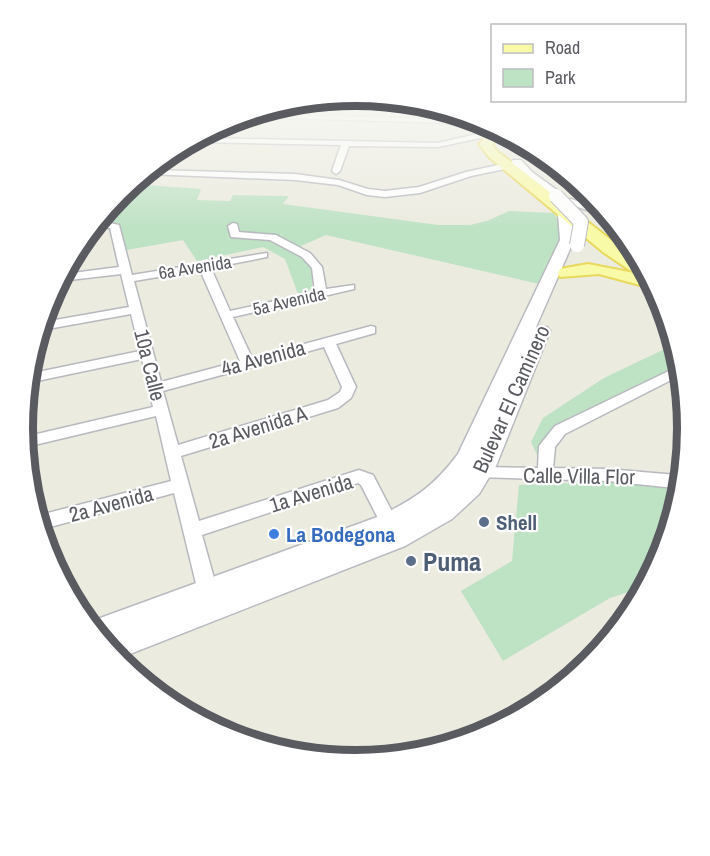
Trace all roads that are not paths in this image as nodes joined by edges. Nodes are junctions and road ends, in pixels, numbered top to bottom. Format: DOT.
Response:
graph roads {
  1 [pos="344,150"];
  2 [pos="490,150"];
  3 [pos="512,164"];
  4 [pos="336,171"];
  5 [pos="160,172"];
  6 [pos="563,205"];
  7 [pos="589,207"];
  8 [pos="106,224"];
  9 [pos="233,226"];
  10 [pos="620,245"];
  11 [pos="263,255"];
  12 [pos="631,262"];
  13 [pos="205,267"];
  14 [pos="566,273"];
  15 [pos="126,274"];
  16 [pos="70,278"];
  17 [pos="642,282"];
  18 [pos="350,287"];
  19 [pos="321,294"];
  20 [pos="136,309"];
  21 [pos="228,315"];
  22 [pos="50,325"];
  23 [pos="371,330"];
  24 [pos="328,341"];
  25 [pos="147,354"];
  26 [pos="248,363"];
  27 [pos="672,374"];
  28 [pos="37,377"];
  29 [pos="156,388"];
  30 [pos="161,410"];
  31 [pos="34,440"];
  32 [pos="172,453"];
  33 [pos="471,470"];
  34 [pos="545,475"];
  35 [pos="673,478"];
  36 [pos="180,486"];
  37 [pos="47,521"];
  38 [pos="389,523"];
  39 [pos="198,527"];
  40 [pos="210,600"];
  41 [pos="105,630"];
  42 [pos="117,645"];
  1 -- 4 [label="street"];
  2 -- 3 [label="main road"];
  3 -- 5 [label="street"];
  3 -- 6 [label="main road"];
  6 -- 7 [label="street"];
  6 -- 10 [label="main road"];
  6 -- 12 [label="main road"];
  6 -- 14 [label="main road, Bulevar El Caminero, bridge"];
  6 -- 33 [label="main road, Bulevar El Caminero"];
  8 -- 15 [label="street, 10a Calle"];
  9 -- 19 [label="street"];
  11 -- 13 [label="street, 6a Avenida"];
  13 -- 15 [label="street, 6a Avenida"];
  13 -- 21 [label="street"];
  14 -- 17 [label="main road"];
  14 -- 33 [label="main road, Bulevar El Caminero"];
  15 -- 16 [label="street, 6a Avenida"];
  15 -- 20 [label="street, 10a Calle"];
  18 -- 19 [label="street, 5a Avenida"];
  19 -- 21 [label="street, 5a Avenida"];
  20 -- 22 [label="street"];
  20 -- 25 [label="street, 10a Calle"];
  21 -- 26 [label="street"];
  23 -- 24 [label="street, 4a Avenida"];
  24 -- 26 [label="street, 4a Avenida"];
  24 -- 32 [label="street, 2a Avenida A"];
  25 -- 28 [label="street"];
  25 -- 29 [label="street, 10a Calle"];
  26 -- 29 [label="street, 4a Avenida"];
  27 -- 34 [label="street"];
  29 -- 30 [label="street, 10a Calle"];
  30 -- 31 [label="street"];
  30 -- 32 [label="street, 10a Calle"];
  32 -- 36 [label="street, 10a Calle"];
  33 -- 34 [label="street, Calle Villa Flor"];
  33 -- 38 [label="main road, Bulevar El Caminero"];
  33 -- 40 [label="main road, Bulevar El Caminero"];
  34 -- 35 [label="street, Calle Villa Flor"];
  36 -- 37 [label="street, 2a Avenida"];
  36 -- 39 [label="street, 10a Calle"];
  38 -- 39 [label="street, 1a Avenida"];
  38 -- 40 [label="main road, Bulevar El Caminero"];
  39 -- 40 [label="street"];
  40 -- 41 [label="main road, Bulevar El Caminero"];
  40 -- 42 [label="main road, Bulevar El Caminero"];
}
